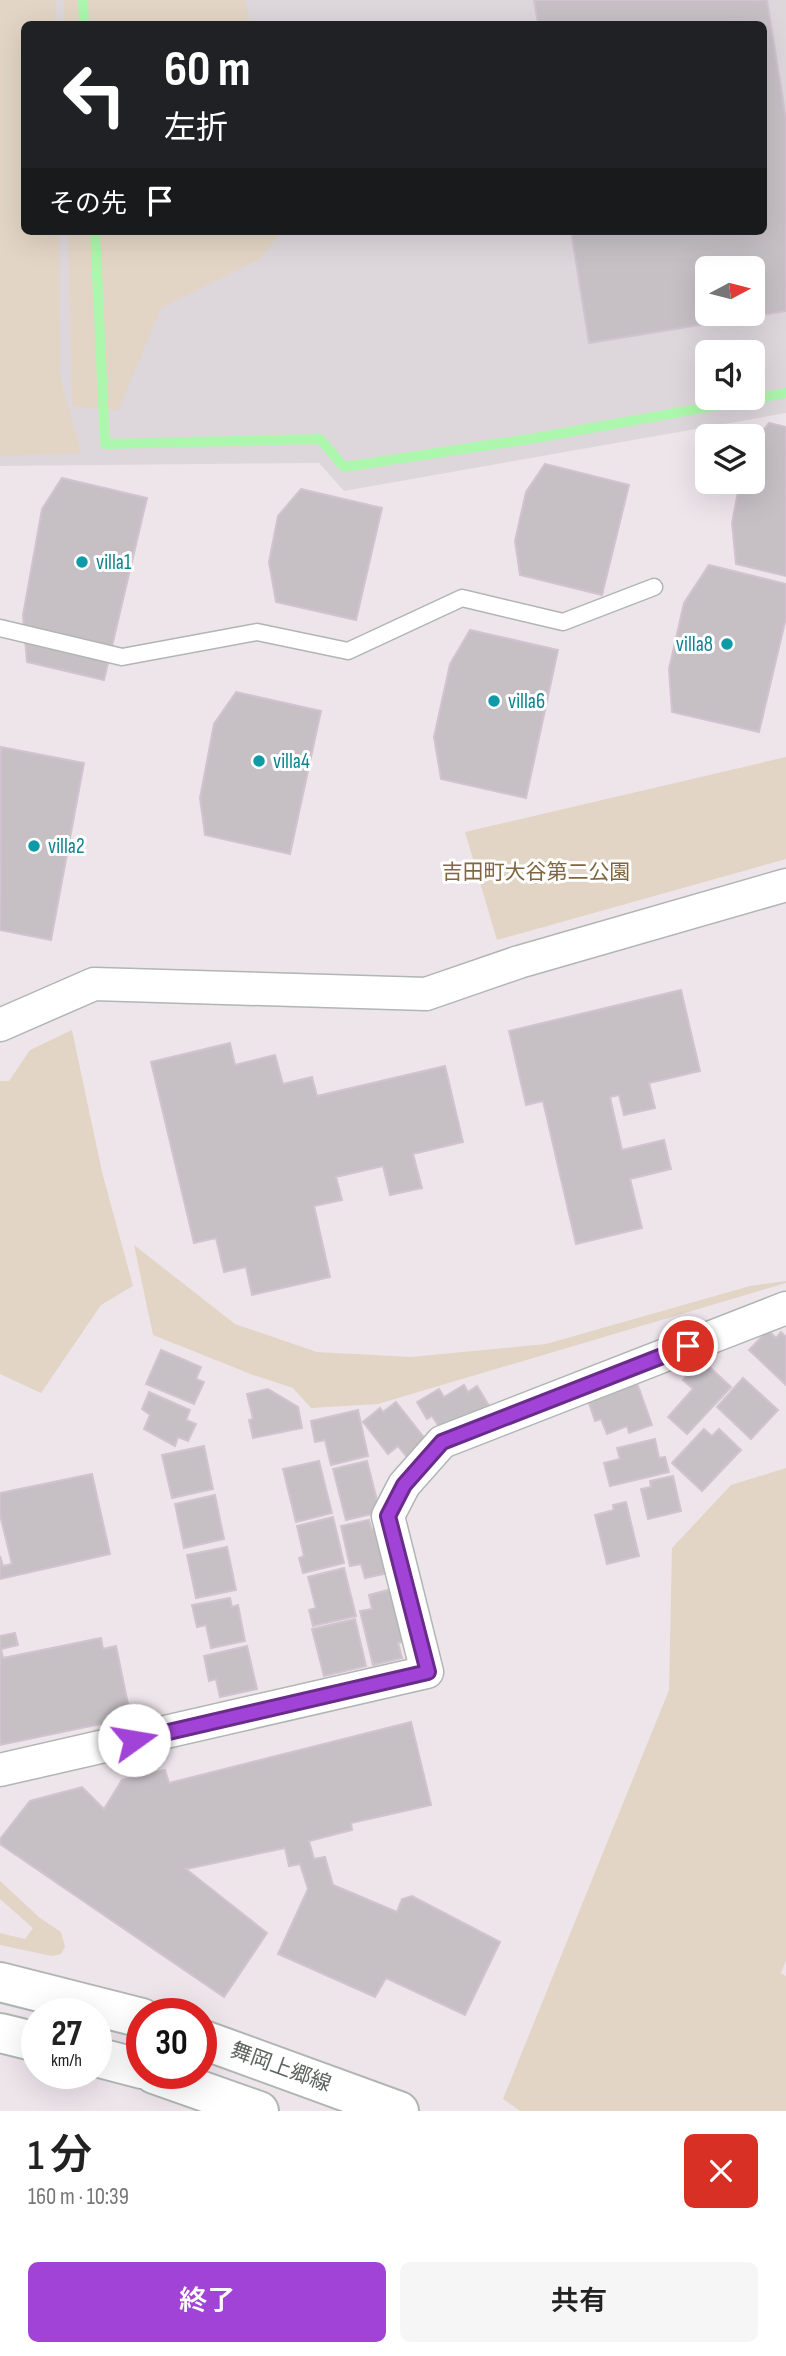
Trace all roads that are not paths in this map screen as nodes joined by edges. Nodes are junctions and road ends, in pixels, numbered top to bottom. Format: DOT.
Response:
graph roads {
  1 [pos="654,587"];
  2 [pos="0,628"];
  3 [pos="784,895"];
  4 [pos="0,1025"];
  5 [pos="786,1308"];
  6 [pos="0,1770"];
  7 [pos="0,1982"];
  8 [pos="126,2014"];
  9 [pos="0,2034"];
  10 [pos="21,2039"];
  11 [pos="217,2045"];
  12 [pos="197,2089"];
  13 [pos="259,2111"];
  14 [pos="399,2111"];
  1 -- 2 [label="lane"];
  3 -- 4 [label="street"];
  5 -- 6 [label="street"];
  7 -- 8 [label="street"];
  9 -- 10 [label="street"];
  11 -- 14 [label="street, 舞岡上郷線"];
  12 -- 13 [label="street"];
}
